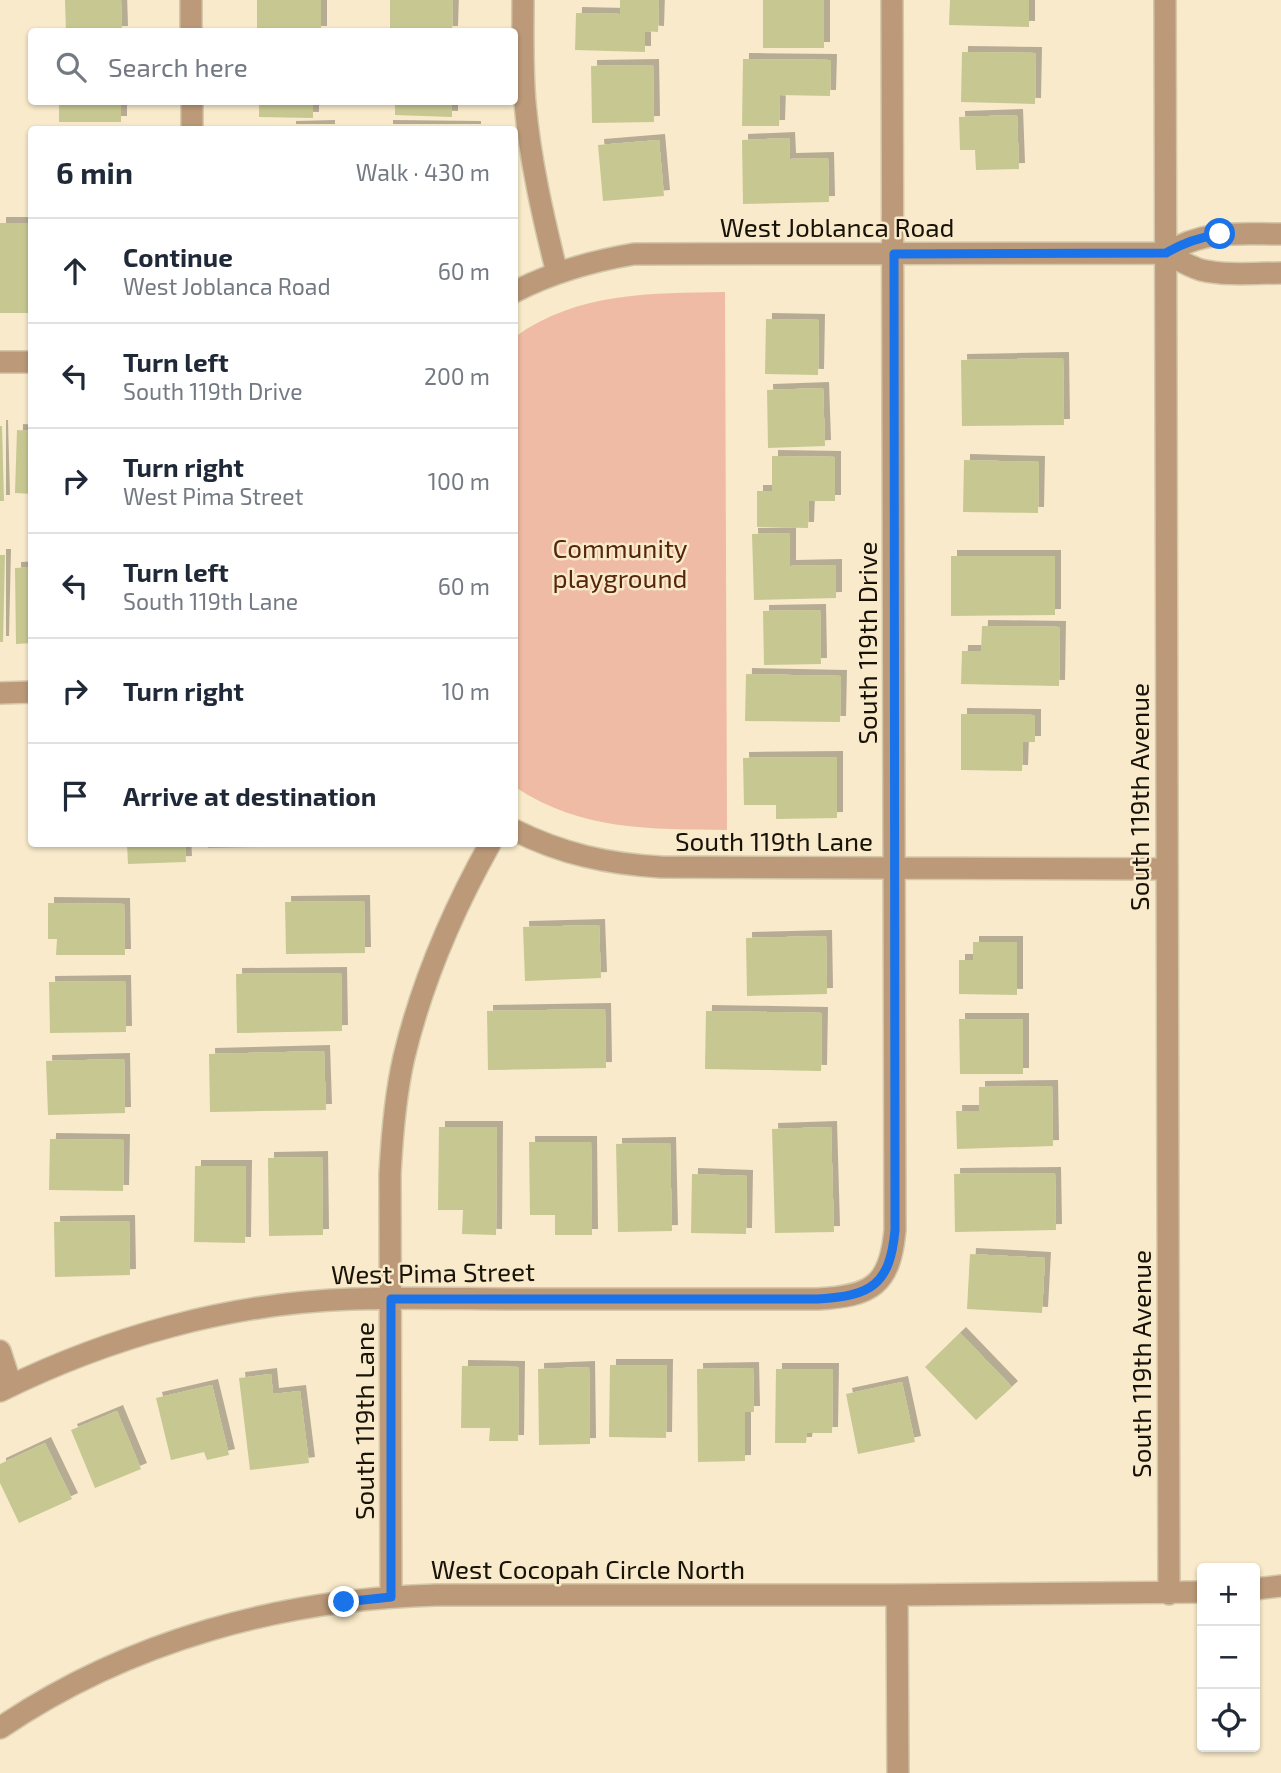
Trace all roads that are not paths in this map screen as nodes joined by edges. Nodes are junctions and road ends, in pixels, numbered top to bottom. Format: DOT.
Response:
graph roads {
  1 [pos="191,0"];
  2 [pos="523,0"];
  3 [pos="892,0"];
  4 [pos="1165,0"];
  5 [pos="191,28"];
  6 [pos="192,105"];
  7 [pos="192,126"];
  8 [pos="1281,234"];
  9 [pos="1166,253"];
  10 [pos="894,254"];
  11 [pos="557,273"];
  12 [pos="1281,273"];
  13 [pos="518,290"];
  14 [pos="0,362"];
  15 [pos="28,362"];
  16 [pos="0,692"];
  17 [pos="28,692"];
  18 [pos="518,832"];
  19 [pos="488,847"];
  20 [pos="895,868"];
  21 [pos="1167,869"];
  22 [pos="877,1283"];
  23 [pos="391,1299"];
  24 [pos="0,1351"];
  25 [pos="6,1388"];
  26 [pos="1281,1586"];
  27 [pos="1260,1588"];
  28 [pos="1197,1592"];
  29 [pos="1169,1594"];
  30 [pos="897,1595"];
  31 [pos="391,1597"];
  32 [pos="0,1728"];
  33 [pos="898,1764"];
  1 -- 5 [label="street"];
  2 -- 11 [label="street"];
  3 -- 10 [label="street, South 119th Drive"];
  4 -- 9 [label="street, South 119th Avenue"];
  6 -- 7 [label="street"];
  8 -- 9 [label="street, West Joblanca Road"];
  9 -- 10 [label="street, West Joblanca Road"];
  9 -- 12 [label="street, West Joblanca Road"];
  9 -- 21 [label="street, South 119th Avenue"];
  10 -- 11 [label="street, West Joblanca Road"];
  10 -- 20 [label="street, South 119th Drive"];
  11 -- 13 [label="street, West Joblanca Road"];
  14 -- 15 [label="street"];
  16 -- 17 [label="street"];
  18 -- 20 [label="street, South 119th Lane"];
  19 -- 23 [label="street, South 119th Lane"];
  20 -- 21 [label="street, South 119th Lane"];
  20 -- 22 [label="street, South 119th Drive"];
  21 -- 29 [label="street, South 119th Avenue"];
  22 -- 23 [label="street, West Pima Street"];
  23 -- 25 [label="street, West Pima Street"];
  23 -- 31 [label="street, South 119th Lane"];
  24 -- 25 [label="street"];
  26 -- 27 [label="street"];
  28 -- 29 [label="street, West Cocopah Circle North"];
  29 -- 30 [label="street, West Cocopah Circle North"];
  30 -- 31 [label="street, West Cocopah Circle North"];
  30 -- 33 [label="street"];
  31 -- 32 [label="street, West Cocopah Circle North"];
}
